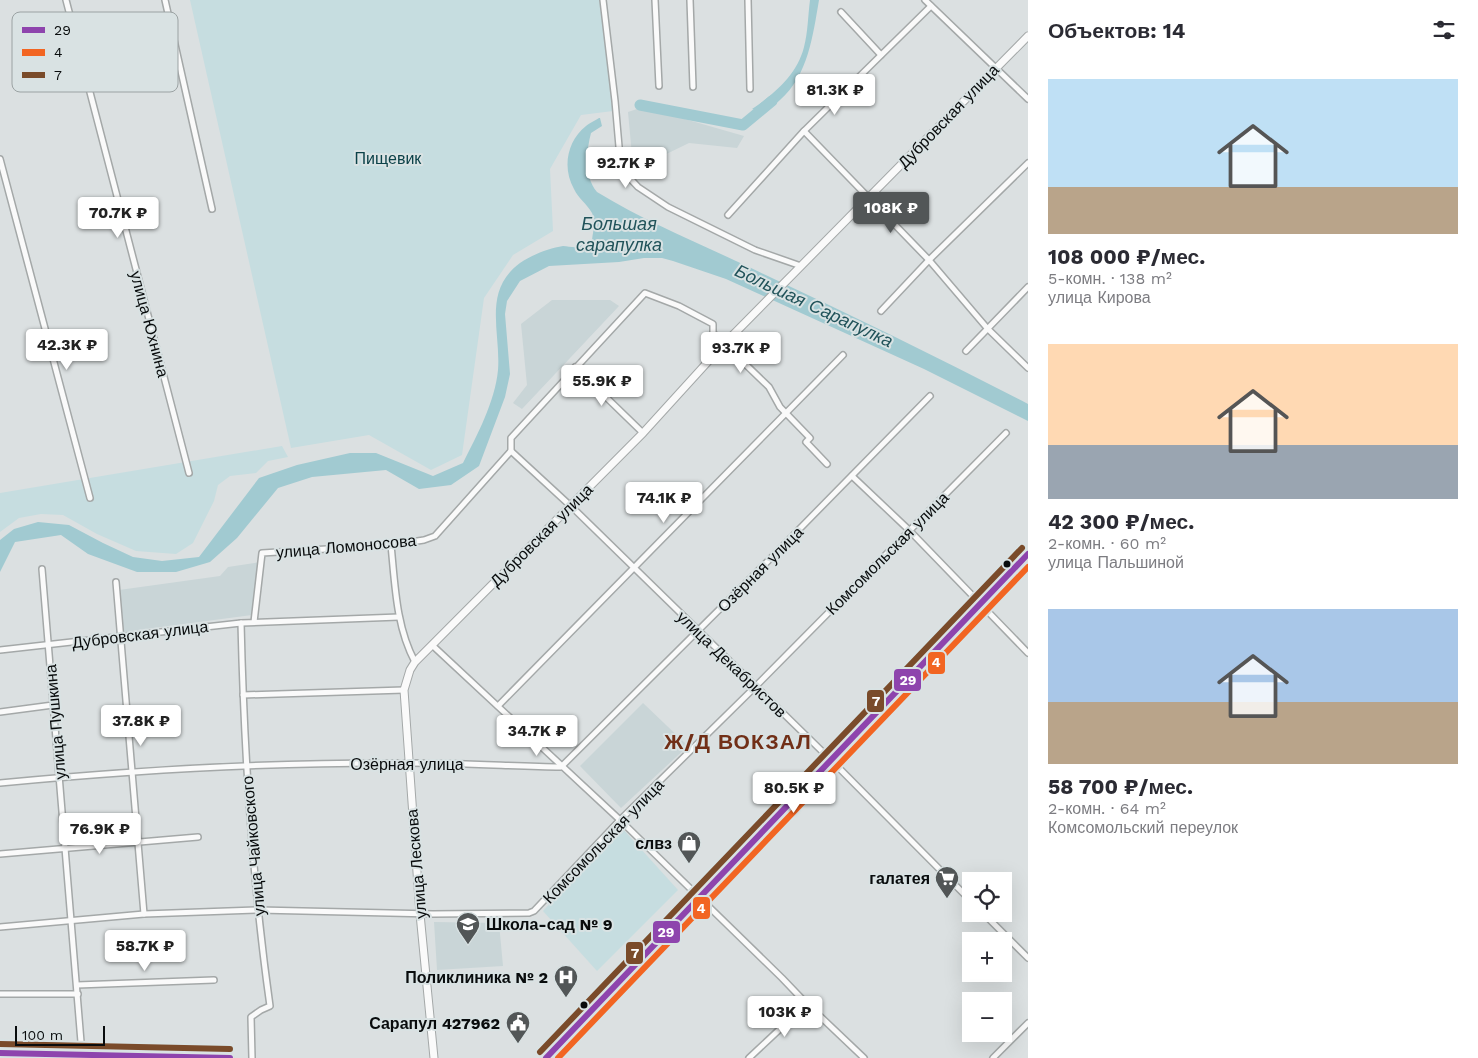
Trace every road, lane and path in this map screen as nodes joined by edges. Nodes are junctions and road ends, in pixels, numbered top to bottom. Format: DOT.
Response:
graph roads {
  1 [pos="603,0"];
  2 [pos="655,0"];
  3 [pos="690,0"];
  4 [pos="748,0"];
  5 [pos="925,0"];
  6 [pos="931,6"];
  7 [pos="841,12"];
  8 [pos="1028,36"];
  9 [pos="881,55"];
  10 [pos="178,58"];
  11 [pos="996,67"];
  12 [pos="659,86"];
  13 [pos="693,87"];
  14 [pos="750,89"];
  15 [pos="90,92"];
  16 [pos="1028,100"];
  17 [pos="804,131"];
  18 [pos="0,159"];
  19 [pos="1028,163"];
  20 [pos="869,198"];
  21 [pos="212,209"];
  22 [pos="728,215"];
  23 [pos="929,260"];
  24 [pos="801,266"];
  25 [pos="1028,287"];
  26 [pos="881,311"];
  27 [pos="987,328"];
  28 [pos="724,344"];
  29 [pos="966,351"];
  30 [pos="843,355"];
  31 [pos="575,367"];
  32 [pos="1028,368"];
  33 [pos="930,396"];
  34 [pos="786,413"];
  35 [pos="644,433"];
  36 [pos="1006,433"];
  37 [pos="511,451"];
  38 [pos="827,464"];
  39 [pos="188,473"];
  40 [pos="852,476"];
  41 [pos="90,498"];
  42 [pos="571,506"];
  43 [pos="909,530"];
  44 [pos="391,545"];
  45 [pos="1028,554"];
  46 [pos="42,568"];
  47 [pos="635,568"];
  48 [pos="116,582"];
  49 [pos="980,604"];
  50 [pos="399,617"];
  51 [pos="254,622"];
  52 [pos="241,623"];
  53 [pos="698,631"];
  54 [pos="121,636"];
  55 [pos="432,644"];
  56 [pos="48,645"];
  57 [pos="0,650"];
  58 [pos="1028,653"];
  59 [pos="415,662"];
  60 [pos="410,670"];
  61 [pos="755,687"];
  62 [pos="404,690"];
  63 [pos="242,694"];
  64 [pos="53,705"];
  65 [pos="498,706"];
  66 [pos="0,712"];
  67 [pos="831,760"];
  68 [pos="408,763"];
  69 [pos="246,766"];
  70 [pos="561,767"];
  71 [pos="133,771"];
  72 [pos="59,777"];
  73 [pos="0,783"];
  74 [pos="620,820"];
  75 [pos="198,837"];
  76 [pos="138,841"];
  77 [pos="65,848"];
  78 [pos="0,854"];
  79 [pos="962,892"];
  80 [pos="699,897"];
  81 [pos="259,910"];
  82 [pos="144,914"];
  83 [pos="420,914"];
  84 [pos="71,920"];
  85 [pos="992,922"];
  86 [pos="0,926"];
  87 [pos="1028,958"];
  88 [pos="214,980"];
  89 [pos="77,985"];
  90 [pos="0,994"];
  91 [pos="78,994"];
  92 [pos="804,1001"];
  93 [pos="1028,1023"];
  94 [pos="0,1053"];
  95 [pos="82,1054"];
  96 [pos="230,1058"];
  97 [pos="252,1058"];
  98 [pos="434,1058"];
  99 [pos="546,1058"];
  100 [pos="749,1058"];
  101 [pos="864,1058"];
  102 [pos="993,1058"];
  1 -- 24 [label="street"];
  2 -- 12 [label="street"];
  3 -- 13 [label="street"];
  4 -- 14 [label="street"];
  5 -- 6 [label="street"];
  6 -- 9 [label="street"];
  6 -- 11 [label="street"];
  7 -- 9 [label="street"];
  8 -- 11 [label="street, Дубровская улица"];
  9 -- 17 [label="street"];
  10 -- 21 [label="street"];
  11 -- 16 [label="street"];
  11 -- 20 [label="street, Дубровская улица"];
  15 -- 39 [label="street, улица Юхнина"];
  17 -- 20 [label="street"];
  17 -- 22 [label="street"];
  18 -- 41 [label="street"];
  19 -- 23 [label="street"];
  20 -- 23 [label="street"];
  20 -- 24 [label="street, Дубровская улица"];
  23 -- 26 [label="street"];
  23 -- 27 [label="street"];
  24 -- 28 [label="street, Дубровская улица"];
  25 -- 27 [label="street"];
  27 -- 29 [label="street"];
  27 -- 32 [label="street"];
  28 -- 31 [label="street, улица Ломоносова"];
  28 -- 34 [label="street"];
  28 -- 35 [label="street, Дубровская улица"];
  30 -- 34 [label="street"];
  31 -- 35 [label="street"];
  31 -- 37 [label="street, улица Ломоносова"];
  33 -- 40 [label="street, Озёрная улица"];
  34 -- 38 [label="street"];
  34 -- 47 [label="street"];
  35 -- 42 [label="street, Дубровская улица"];
  36 -- 43 [label="street, Комсомольская улица"];
  37 -- 42 [label="street, улица Декабристов"];
  37 -- 44 [label="street, улица Ломоносова"];
  40 -- 43 [label="street"];
  40 -- 53 [label="street, Озёрная улица"];
  42 -- 47 [label="street, улица Декабристов"];
  42 -- 55 [label="street, Дубровская улица"];
  43 -- 49 [label="street"];
  43 -- 61 [label="street, Комсомольская улица"];
  44 -- 50 [label="street"];
  44 -- 51 [label="street, улица Ломоносова"];
  45 -- 49 [label="street"];
  46 -- 56 [label="street, улица Пушкина"];
  47 -- 53 [label="street, улица Декабристов"];
  47 -- 65 [label="street"];
  48 -- 54 [label="street"];
  49 -- 58 [label="street"];
  49 -- 67 [label="street"];
  50 -- 51 [label="street, Дубровская улица"];
  50 -- 59 [label="street"];
  51 -- 52 [label="street, Дубровская улица"];
  52 -- 54 [label="street, Дубровская улица"];
  52 -- 63 [label="street, улица Чайковского"];
  53 -- 61 [label="street, улица Декабристов"];
  53 -- 70 [label="street, Озёрная улица"];
  54 -- 56 [label="street, Дубровская улица"];
  54 -- 71 [label="street"];
  55 -- 59 [label="street, Дубровская улица"];
  55 -- 65 [label="street"];
  56 -- 57 [label="street, Дубровская улица"];
  56 -- 64 [label="street, улица Пушкина"];
  59 -- 60 [label="street, Дубровская улица"];
  60 -- 62 [label="street, улица Лескова"];
  61 -- 67 [label="street, улица Декабристов"];
  61 -- 74 [label="street, Комсомольская улица"];
  62 -- 63 [label="street"];
  62 -- 68 [label="street, улица Лескова"];
  63 -- 69 [label="street, улица Чайковского"];
  64 -- 66 [label="street"];
  64 -- 72 [label="street, улица Пушкина"];
  65 -- 70 [label="street"];
  67 -- 79 [label="street, улица Декабристов"];
  67 -- 80 [label="street"];
  68 -- 69 [label="street, Озёрная улица"];
  68 -- 70 [label="street, Озёрная улица"];
  68 -- 83 [label="street, улица Лескова"];
  69 -- 71 [label="street, Озёрная улица"];
  69 -- 81 [label="street, улица Чайковского"];
  70 -- 74 [label="street"];
  71 -- 72 [label="street, Озёрная улица"];
  71 -- 76 [label="street"];
  72 -- 73 [label="street, Озёрная улица"];
  72 -- 77 [label="street, улица Пушкина"];
  74 -- 80 [label="street"];
  74 -- 83 [label="street, Комсомольская улица"];
  75 -- 76 [label="street"];
  76 -- 77 [label="street"];
  76 -- 82 [label="street"];
  77 -- 78 [label="street"];
  77 -- 84 [label="street, улица Пушкина"];
  80 -- 92 [label="street"];
  80 -- 99 [label="street"];
  81 -- 82 [label="street, Комсомольская улица"];
  81 -- 83 [label="street, Комсомольская улица"];
  81 -- 97 [label="street, улица Чайковского"];
  82 -- 84 [label="street, Комсомольская улица"];
  83 -- 98 [label="street, улица Лескова"];
  84 -- 86 [label="street, Комсомольская улица"];
  84 -- 89 [label="street, улица Пушкина"];
  85 -- 87 [label="street"];
  88 -- 89 [label="street"];
  89 -- 91 [label="street, улица Пушкина"];
  90 -- 91 [label="street"];
  91 -- 95 [label="street, улица Пушкина"];
  92 -- 100 [label="street"];
  92 -- 101 [label="street"];
  93 -- 102 [label="street"];
  94 -- 95 [label="street"];
  95 -- 96 [label="street"];
}
